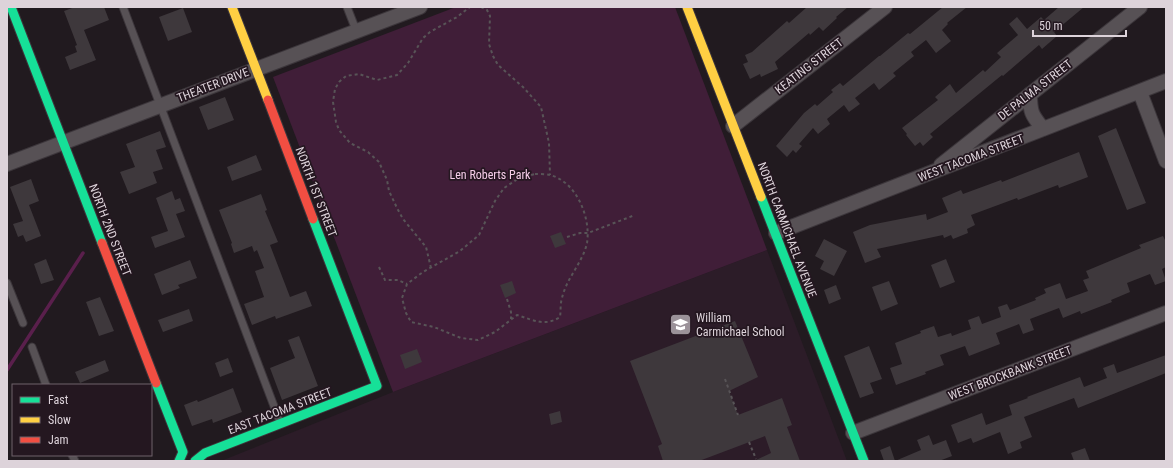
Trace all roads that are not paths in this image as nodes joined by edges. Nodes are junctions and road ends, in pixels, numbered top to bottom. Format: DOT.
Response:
graph roads {
  1 [pos="11,7"];
  2 [pos="123,7"];
  3 [pos="232,7"];
  4 [pos="347,7"];
  5 [pos="420,7"];
  6 [pos="687,7"];
  7 [pos="884,7"];
  8 [pos="1140,7"];
  9 [pos="356,30"];
  10 [pos="256,68"];
  11 [pos="1166,71"];
  12 [pos="1163,83"];
  13 [pos="1140,92"];
  14 [pos="1030,94"];
  15 [pos="160,105"];
  16 [pos="733,126"];
  17 [pos="1043,130"];
  18 [pos="64,142"];
  19 [pos="1166,161"];
  20 [pos="7,164"];
  21 [pos="930,174"];
  22 [pos="776,233"];
  23 [pos="7,283"];
  24 [pos="1166,313"];
  25 [pos="23,323"];
  26 [pos="32,347"];
  27 [pos="46,384"];
  28 [pos="377,386"];
  29 [pos="281,424"];
  30 [pos="853,433"];
  31 [pos="179,461"];
  32 [pos="194,461"];
  33 [pos="864,461"];
  1 -- 18 [label="street, NORTH 2ND STREET"];
  2 -- 15 [label="lane"];
  3 -- 10 [label="street, NORTH 1ST STREET"];
  4 -- 9 [label="lane"];
  5 -- 9 [label="street, THEATER DRIVE"];
  6 -- 16 [label="street, NORTH CARMICHAEL AVENUE"];
  7 -- 16 [label="street, KEATING STREET"];
  8 -- 14 [label="street, DE PALMA STREET"];
  9 -- 10 [label="street, THEATER DRIVE"];
  10 -- 15 [label="street, THEATER DRIVE"];
  10 -- 28 [label="street, NORTH 1ST STREET"];
  11 -- 12 [label="street"];
  12 -- 13 [label="street, WEST TACOMA STREET"];
  13 -- 17 [label="street, WEST TACOMA STREET"];
  13 -- 19 [label="street"];
  14 -- 17 [label="street"];
  14 -- 21 [label="street, DE PALMA STREET"];
  15 -- 18 [label="street, THEATER DRIVE"];
  15 -- 29 [label="lane"];
  16 -- 22 [label="street, NORTH CARMICHAEL AVENUE"];
  17 -- 21 [label="street, WEST TACOMA STREET"];
  18 -- 20 [label="street, THEATER DRIVE"];
  18 -- 31 [label="street, NORTH 2ND STREET"];
  21 -- 22 [label="street, WEST TACOMA STREET"];
  22 -- 30 [label="street, NORTH CARMICHAEL AVENUE"];
  23 -- 25 [label="lane"];
  24 -- 30 [label="street, WEST BROCKBANK STREET"];
  26 -- 27 [label="lane"];
  28 -- 29 [label="street, EAST TACOMA STREET"];
  29 -- 32 [label="street, EAST TACOMA STREET"];
  30 -- 33 [label="street, NORTH CARMICHAEL AVENUE"];
}
